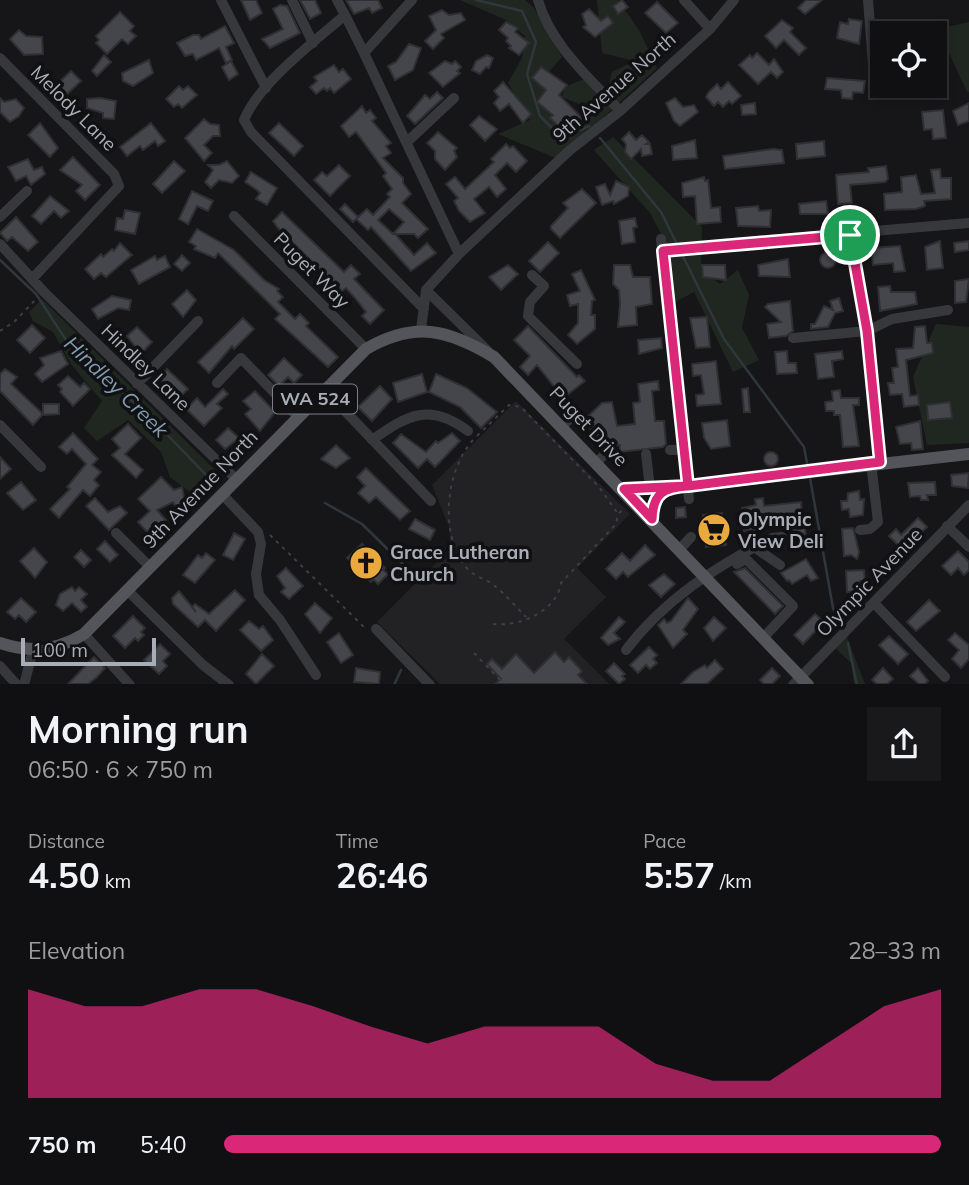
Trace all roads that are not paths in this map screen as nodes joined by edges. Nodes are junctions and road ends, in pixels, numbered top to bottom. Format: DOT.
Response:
graph roads {
  1 [pos="221,0"];
  2 [pos="292,0"];
  3 [pos="337,0"];
  4 [pos="412,0"];
  5 [pos="538,0"];
  6 [pos="684,0"];
  7 [pos="734,0"];
  8 [pos="868,0"];
  9 [pos="345,15"];
  10 [pos="870,22"];
  11 [pos="710,29"];
  12 [pos="313,43"];
  13 [pos="364,53"];
  14 [pos="0,58"];
  15 [pos="267,88"];
  16 [pos="454,98"];
  17 [pos="620,111"];
  18 [pos="407,142"];
  19 [pos="27,191"];
  20 [pos="234,216"];
  21 [pos="0,218"];
  22 [pos="969,223"];
  23 [pos="850,235"];
  24 [pos="661,239"];
  25 [pos="0,244"];
  26 [pos="720,244"];
  27 [pos="459,254"];
  28 [pos="532,275"];
  29 [pos="33,278"];
  30 [pos="426,290"];
  31 [pos="424,309"];
  32 [pos="948,310"];
  33 [pos="198,321"];
  34 [pos="421,330"];
  35 [pos="867,331"];
  36 [pos="793,338"];
  37 [pos="366,349"];
  38 [pos="495,356"];
  39 [pos="577,364"];
  40 [pos="217,383"];
  41 [pos="137,384"];
  42 [pos="324,389"];
  43 [pos="575,414"];
  44 [pos="298,416"];
  45 [pos="0,425"];
  46 [pos="562,426"];
  47 [pos="468,431"];
  48 [pos="372,440"];
  49 [pos="606,445"];
  50 [pos="670,450"];
  51 [pos="684,450"];
  52 [pos="646,454"];
  53 [pos="969,454"];
  54 [pos="597,462"];
  55 [pos="876,463"];
  56 [pos="41,467"];
  57 [pos="237,480"];
  58 [pos="667,487"];
  59 [pos="650,488"];
  60 [pos="624,489"];
  61 [pos="689,493"];
  62 [pos="222,494"];
  63 [pos="431,500"];
  64 [pos="969,505"];
  65 [pos="652,519"];
  66 [pos="947,526"];
  67 [pos="860,530"];
  68 [pos="116,533"];
  69 [pos="691,537"];
  70 [pos="782,537"];
  71 [pos="754,547"];
  72 [pos="969,547"];
  73 [pos="680,549"];
  74 [pos="780,565"];
  75 [pos="150,567"];
  76 [pos="707,577"];
  77 [pos="127,590"];
  78 [pos="874,603"];
  79 [pos="376,629"];
  80 [pos="85,634"];
  81 [pos="764,636"];
  82 [pos="0,643"];
  83 [pos="33,650"];
  84 [pos="626,650"];
  85 [pos="0,666"];
  86 [pos="212,671"];
  87 [pos="316,675"];
  88 [pos="945,677"];
  89 [pos="801,682"];
  90 [pos="18,684"];
  91 [pos="24,684"];
  92 [pos="130,684"];
  93 [pos="210,684"];
  94 [pos="229,684"];
  95 [pos="430,684"];
  1 -- 15 [label="street"];
  2 -- 12 [label="street"];
  3 -- 9 [label="street"];
  4 -- 13 [label="street"];
  5 -- 17 [label="street"];
  6 -- 11 [label="street"];
  7 -- 11 [label="street, 9th Avenue North"];
  8 -- 10 [label="street"];
  9 -- 12 [label="street"];
  9 -- 13 [label="street"];
  11 -- 17 [label="street, 9th Avenue North"];
  12 -- 15 [label="street"];
  13 -- 18 [label="street"];
  14 -- 29 [label="street, Melody Lane"];
  15 -- 31 [label="street"];
  16 -- 18 [label="street"];
  17 -- 27 [label="street, 9th Avenue North"];
  18 -- 27 [label="street"];
  19 -- 21 [label="street"];
  20 -- 37 [label="street, Puget Way"];
  22 -- 23 [label="street"];
  23 -- 26 [label="street"];
  23 -- 35 [label="street"];
  24 -- 51 [label="street"];
  25 -- 29 [label="street, Hindley Lane"];
  27 -- 30 [label="street, 9th Avenue North"];
  28 -- 39 [label="street"];
  29 -- 41 [label="street, Hindley Lane"];
  30 -- 31 [label="street"];
  30 -- 38 [label="street, Puget Drive"];
  31 -- 34 [label="street"];
  32 -- 35 [label="street"];
  33 -- 41 [label="street"];
  34 -- 37 [label="main road, 9th Avenue North / WA 524"];
  34 -- 38 [label="main road, 9th Avenue North / WA 524"];
  35 -- 36 [label="street"];
  35 -- 55 [label="street"];
  37 -- 42 [label="main road, 9th Avenue North / WA 524"];
  38 -- 46 [label="main road, Puget Drive / WA 524"];
  40 -- 44 [label="street"];
  41 -- 57 [label="street, Hindley Lane"];
  42 -- 44 [label="main road, 9th Avenue North / WA 524"];
  42 -- 48 [label="street"];
  43 -- 46 [label="street"];
  44 -- 57 [label="main road, 9th Avenue North / WA 524"];
  45 -- 56 [label="street"];
  46 -- 54 [label="main road, Puget Drive / WA 524"];
  47 -- 48 [label="street"];
  48 -- 63 [label="street"];
  49 -- 54 [label="street"];
  50 -- 51 [label="street"];
  51 -- 61 [label="street"];
  52 -- 59 [label="street"];
  53 -- 55 [label="main road"];
  54 -- 60 [label="main road, Puget Drive / WA 524"];
  55 -- 61 [label="main road"];
  55 -- 67 [label="street"];
  57 -- 62 [label="main road, 9th Avenue North / WA 524"];
  58 -- 59 [label="main road"];
  58 -- 61 [label="main road"];
  58 -- 65 [label="main road"];
  59 -- 60 [label="main road"];
  60 -- 65 [label="main road, Puget Drive / WA 524"];
  62 -- 75 [label="main road, 9th Avenue North / WA 524"];
  62 -- 87 [label="street"];
  64 -- 66 [label="street, Olympic Avenue"];
  65 -- 73 [label="main road, Puget Drive / WA 524"];
  66 -- 72 [label="street"];
  66 -- 78 [label="street, Olympic Avenue"];
  68 -- 75 [label="street"];
  69 -- 73 [label="street"];
  70 -- 71 [label="street"];
  71 -- 74 [label="street"];
  71 -- 76 [label="street"];
  73 -- 76 [label="main road, Puget Drive / WA 524"];
  75 -- 77 [label="main road, 9th Avenue North / WA 524"];
  76 -- 81 [label="main road, Puget Drive / WA 524"];
  76 -- 81 [label="street"];
  76 -- 84 [label="street"];
  77 -- 80 [label="main road, 9th Avenue North / WA 524"];
  77 -- 86 [label="street"];
  78 -- 88 [label="street"];
  78 -- 89 [label="street, Olympic Avenue"];
  79 -- 95 [label="street"];
  80 -- 83 [label="main road, 9th Avenue North / WA 524"];
  80 -- 92 [label="street"];
  81 -- 89 [label="main road, Puget Drive / WA 524"];
  82 -- 83 [label="main road, WA 524"];
  83 -- 91 [label="street"];
  85 -- 90 [label="street"];
  86 -- 93 [label="street"];
  86 -- 94 [label="street"];
}
